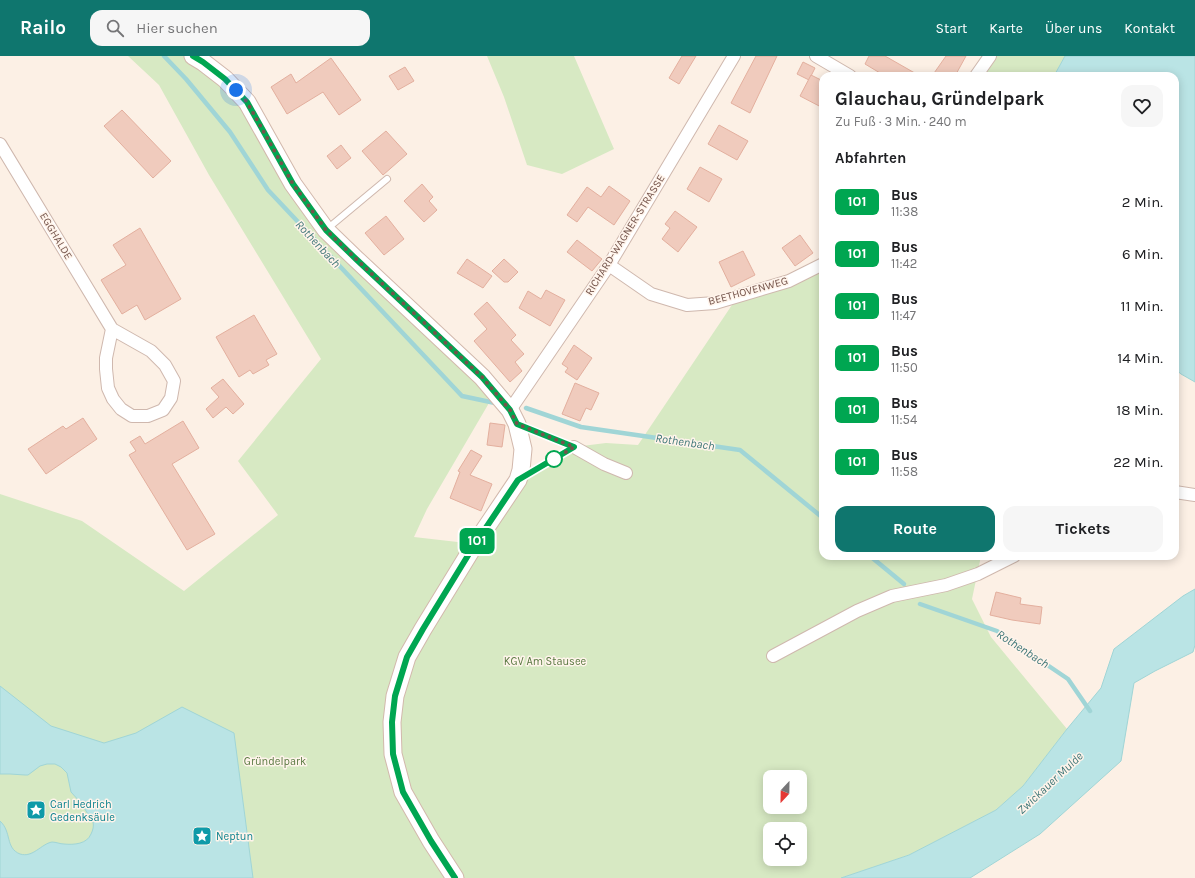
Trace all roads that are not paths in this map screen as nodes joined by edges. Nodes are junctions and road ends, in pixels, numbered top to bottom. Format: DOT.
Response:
graph roads {
  1 [pos="734,56"];
  2 [pos="816,56"];
  3 [pos="990,56"];
  4 [pos="200,58"];
  5 [pos="843,72"];
  6 [pos="979,72"];
  7 [pos="0,144"];
  8 [pos="387,179"];
  9 [pos="326,230"];
  10 [pos="609,264"];
  11 [pos="819,266"];
  12 [pos="112,329"];
  13 [pos="513,417"];
  14 [pos="574,447"];
  15 [pos="626,473"];
  16 [pos="518,480"];
  17 [pos="1179,493"];
  18 [pos="1195,495"];
  19 [pos="1006,560"];
  20 [pos="773,656"];
  21 [pos="455,878"];
  1 -- 10 [label="street, RICHARD-WAGNER-STRASSE"];
  2 -- 5 [label="street"];
  3 -- 6 [label="street"];
  4 -- 9 [label="street"];
  7 -- 12 [label="street, EGGHALDE"];
  8 -- 9 [label="lane"];
  9 -- 13 [label="street"];
  10 -- 11 [label="street, BEETHOVENWEG"];
  10 -- 13 [label="street, RICHARD-WAGNER-STRASSE"];
  12 -- 12 [label="street, EGGHALDE"];
  13 -- 14 [label="lane"];
  13 -- 16 [label="street"];
  14 -- 15 [label="street"];
  14 -- 16 [label="lane"];
  16 -- 21 [label="street"];
  17 -- 18 [label="street"];
  19 -- 20 [label="street"];
}
